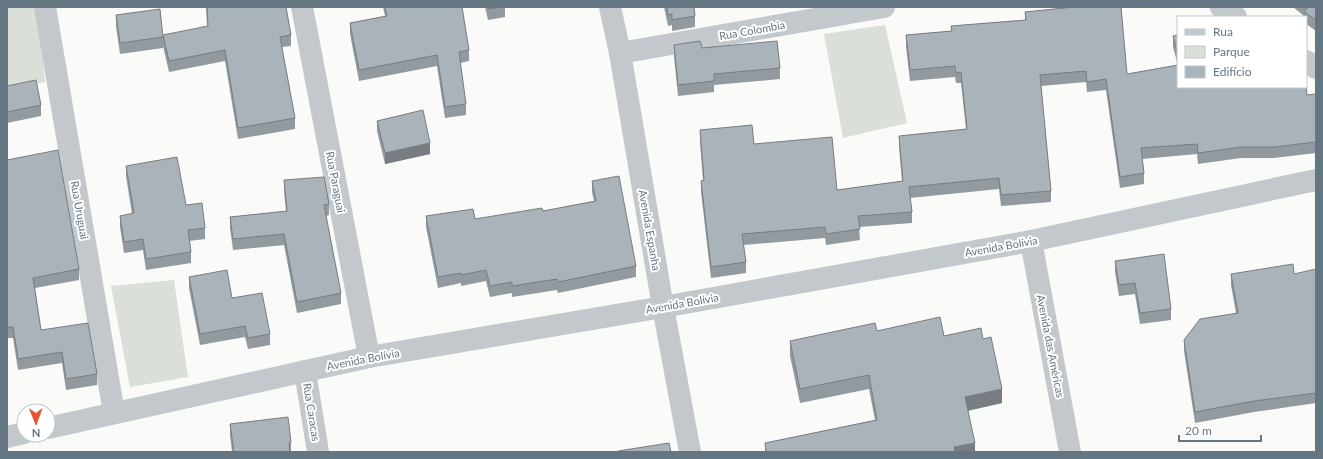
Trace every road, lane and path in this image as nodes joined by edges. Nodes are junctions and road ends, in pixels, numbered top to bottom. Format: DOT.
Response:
graph roads {
  1 [pos="45,7"];
  2 [pos="302,7"];
  3 [pos="610,7"];
  4 [pos="884,7"];
  5 [pos="1221,7"];
  6 [pos="1234,16"];
  7 [pos="620,53"];
  8 [pos="1307,62"];
  9 [pos="1316,68"];
  10 [pos="1316,180"];
  11 [pos="1031,241"];
  12 [pos="663,307"];
  13 [pos="369,357"];
  14 [pos="305,371"];
  15 [pos="114,413"];
  16 [pos="56,426"];
  17 [pos="318,452"];
  18 [pos="690,452"];
  19 [pos="1070,452"];
  1 -- 15 [label="street, Rua Uruguai"];
  2 -- 13 [label="street, Rua Paraguai"];
  3 -- 7 [label="street, Avenida Espanha"];
  4 -- 7 [label="street, Rua Colombia"];
  5 -- 6 [label="street"];
  7 -- 12 [label="street, Avenida Espanha"];
  8 -- 9 [label="street"];
  10 -- 11 [label="street, Avenida Bolívia"];
  11 -- 12 [label="street, Avenida Bolívia"];
  11 -- 19 [label="street, Avenida das Américas"];
  12 -- 13 [label="street, Avenida Bolívia"];
  12 -- 18 [label="street, Avenida Espanha"];
  13 -- 14 [label="street, Avenida Bolívia"];
  14 -- 15 [label="street, Avenida Bolívia"];
  14 -- 17 [label="street, Rua Caracas"];
  15 -- 16 [label="street, Avenida Bolívia"];
}
